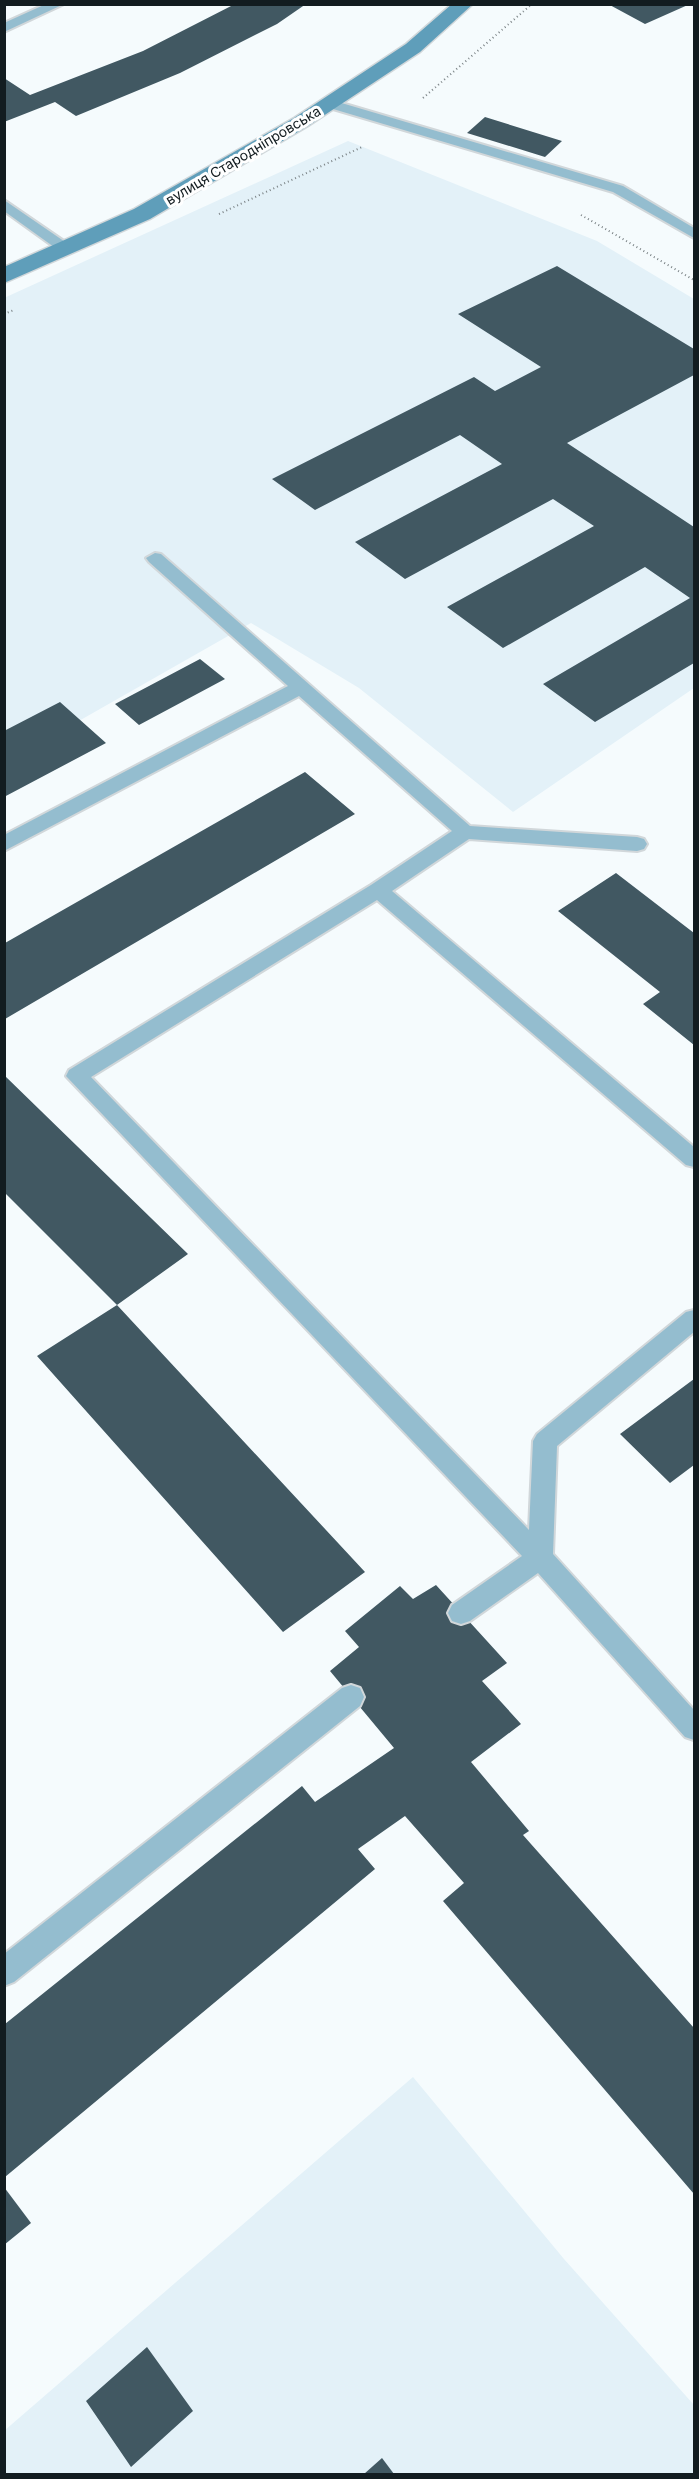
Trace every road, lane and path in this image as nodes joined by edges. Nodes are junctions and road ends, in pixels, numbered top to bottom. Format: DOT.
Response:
graph roads {
  1 [pos="58,4"];
  2 [pos="464,4"];
  3 [pos="7,27"];
  4 [pos="328,104"];
  5 [pos="4,204"];
  6 [pos="579,214"];
  7 [pos="694,234"];
  8 [pos="66,249"];
  9 [pos="4,276"];
  10 [pos="694,280"];
  11 [pos="155,558"];
  12 [pos="301,687"];
  13 [pos="465,832"];
  14 [pos="4,844"];
  15 [pos="637,844"];
  16 [pos="378,890"];
  17 [pos="694,1159"];
  18 [pos="694,1319"];
  19 [pos="540,1558"];
  20 [pos="461,1613"];
  21 [pos="351,1697"];
  22 [pos="694,1728"];
  23 [pos="4,1972"];
  1 -- 3 [label="lane"];
  2 -- 4 [label="street, вулиця Стародніпровська"];
  4 -- 7 [label="lane"];
  4 -- 8 [label="street, вулиця Стародніпровська"];
  5 -- 8 [label="lane"];
  6 -- 10 [label="path"];
  8 -- 9 [label="street, вулиця Стародніпровська"];
  11 -- 12 [label="lane"];
  12 -- 13 [label="lane"];
  12 -- 14 [label="lane"];
  13 -- 15 [label="lane"];
  13 -- 16 [label="lane"];
  16 -- 17 [label="lane"];
  16 -- 19 [label="lane"];
  18 -- 19 [label="lane"];
  19 -- 20 [label="lane"];
  19 -- 22 [label="lane"];
  21 -- 23 [label="lane"];
}
